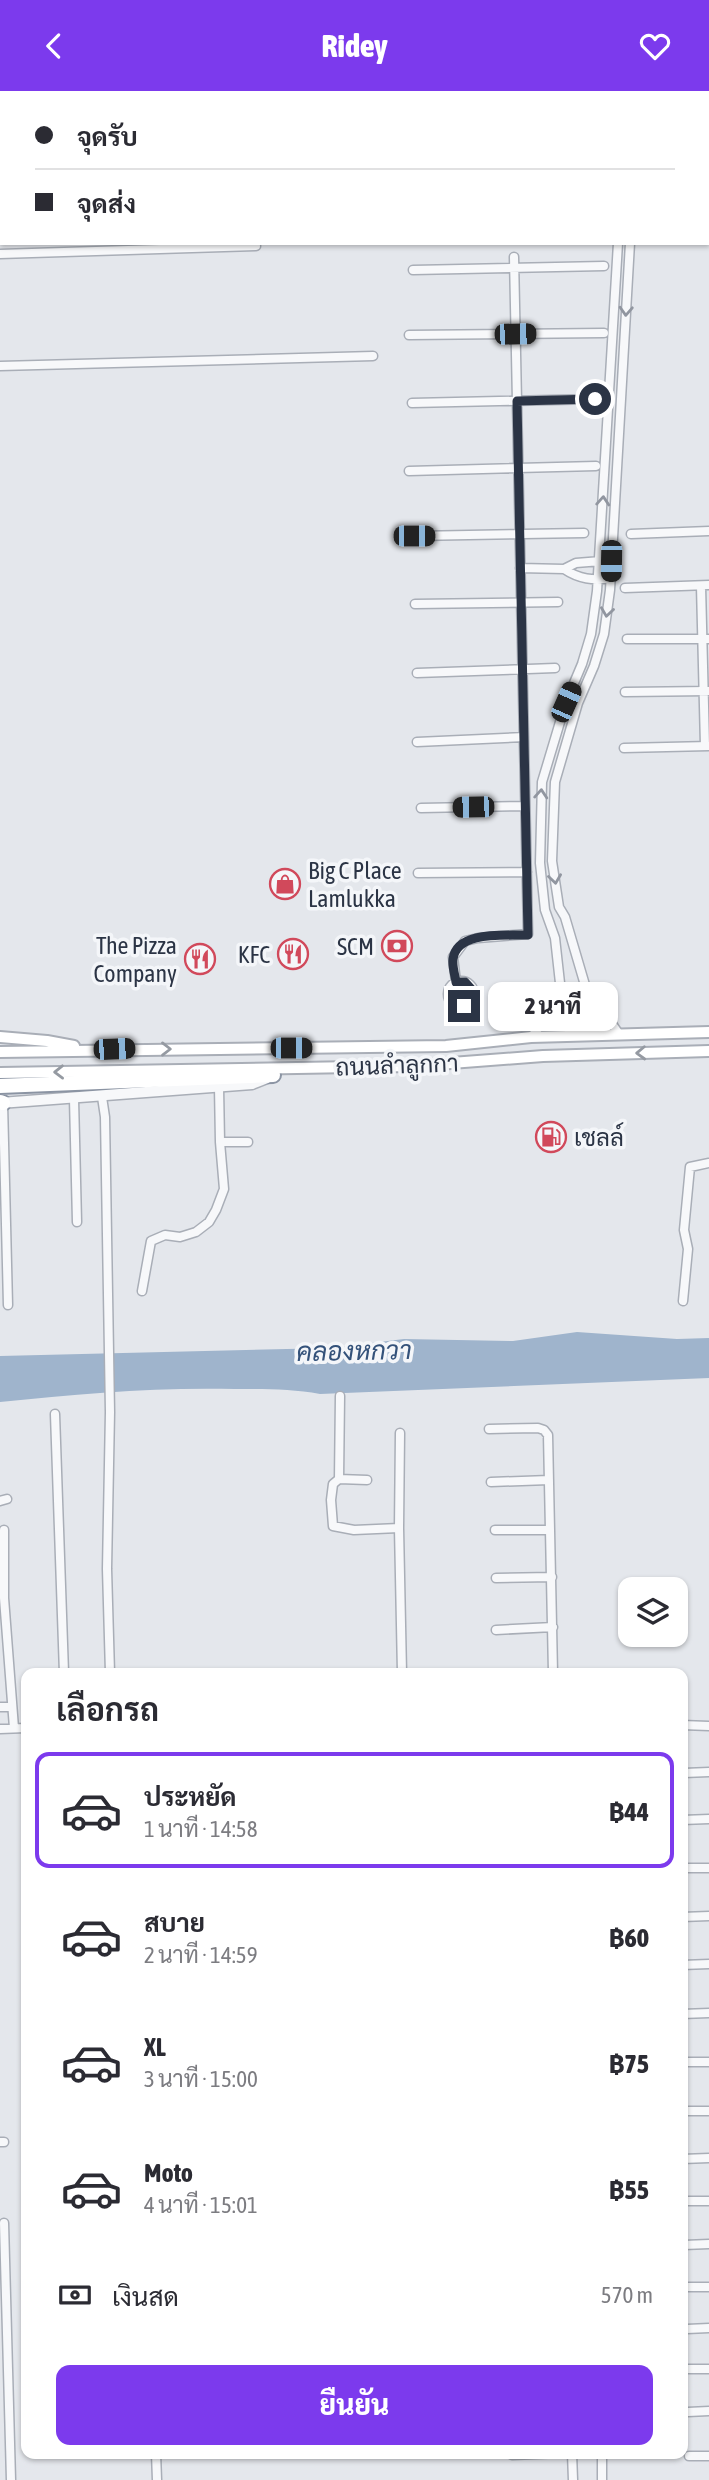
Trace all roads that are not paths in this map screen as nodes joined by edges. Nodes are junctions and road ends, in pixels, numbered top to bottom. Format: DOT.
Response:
graph roads {
  1 [pos="618,245"];
  2 [pos="630,245"];
  3 [pos="256,246"];
  4 [pos="0,254"];
  5 [pos="630,256"];
  6 [pos="514,257"];
  7 [pos="617,257"];
  8 [pos="604,266"];
  9 [pos="514,268"];
  10 [pos="413,269"];
  11 [pos="604,333"];
  12 [pos="515,334"];
  13 [pos="409,335"];
  14 [pos="373,356"];
  15 [pos="0,366"];
  16 [pos="595,399"];
  17 [pos="517,401"];
  18 [pos="412,403"];
  19 [pos="608,407"];
  20 [pos="621,407"];
  21 [pos="596,466"];
  22 [pos="518,469"];
  23 [pos="409,471"];
  24 [pos="709,531"];
  25 [pos="584,533"];
  26 [pos="631,534"];
  27 [pos="520,535"];
  28 [pos="414,536"];
  29 [pos="599,561"];
  30 [pos="611,561"];
  31 [pos="520,568"];
  32 [pos="564,569"];
  33 [pos="611,578"];
  34 [pos="597,581"];
  35 [pos="705,586"];
  36 [pos="625,588"];
  37 [pos="558,601"];
  38 [pos="521,602"];
  39 [pos="415,604"];
  40 [pos="626,639"];
  41 [pos="705,639"];
  42 [pos="555,668"];
  43 [pos="524,669"];
  44 [pos="417,673"];
  45 [pos="707,691"];
  46 [pos="625,692"];
  47 [pos="560,722"];
  48 [pos="572,724"];
  49 [pos="524,737"];
  50 [pos="418,741"];
  51 [pos="707,745"];
  52 [pos="624,748"];
  53 [pos="526,806"];
  54 [pos="421,808"];
  55 [pos="527,872"];
  56 [pos="418,873"];
  57 [pos="565,917"];
  58 [pos="551,924"];
  59 [pos="577,965"];
  60 [pos="559,968"];
  61 [pos="456,982"];
  62 [pos="562,1001"];
  63 [pos="594,1002"];
  64 [pos="709,1032"];
  65 [pos="618,1034"];
  66 [pos="531,1037"];
  67 [pos="0,1039"];
  68 [pos="98,1050"];
  69 [pos="709,1051"];
  70 [pos="0,1052"];
  71 [pos="296,1069"];
  72 [pos="0,1073"];
  73 [pos="273,1075"];
  74 [pos="0,1086"];
  75 [pos="219,1087"];
  76 [pos="102,1097"];
  77 [pos="74,1099"];
  78 [pos="1,1103"];
  79 [pos="220,1142"];
  80 [pos="248,1142"];
  81 [pos="709,1163"];
  82 [pos="77,1222"];
  83 [pos="142,1291"];
  84 [pos="683,1301"];
  85 [pos="8,1305"];
  86 [pos="340,1396"];
  87 [pos="55,1414"];
  88 [pos="489,1429"];
  89 [pos="400,1433"];
  90 [pos="339,1479"];
  91 [pos="367,1480"];
  92 [pos="549,1481"];
  93 [pos="491,1482"];
  94 [pos="400,1528"];
  95 [pos="4,1530"];
  96 [pos="495,1530"];
  97 [pos="550,1530"];
  98 [pos="552,1577"];
  99 [pos="496,1579"];
  100 [pos="2,1598"];
  101 [pos="553,1627"];
  102 [pos="496,1630"];
  103 [pos="64,1668"];
  104 [pos="110,1668"];
  105 [pos="402,1668"];
  106 [pos="553,1668"];
  107 [pos="0,1707"];
  108 [pos="12,1707"];
  109 [pos="688,1725"];
  110 [pos="709,1726"];
  111 [pos="0,1728"];
  112 [pos="14,1728"];
  113 [pos="21,1728"];
  114 [pos="709,1772"];
  115 [pos="688,1773"];
  116 [pos="709,1819"];
  117 [pos="688,1820"];
  118 [pos="688,1868"];
  119 [pos="709,1868"];
  120 [pos="709,1916"];
  121 [pos="688,1917"];
  122 [pos="709,1964"];
  123 [pos="688,1965"];
  124 [pos="709,2013"];
  125 [pos="688,2014"];
  126 [pos="688,2062"];
  127 [pos="709,2062"];
  128 [pos="688,2111"];
  129 [pos="709,2111"];
  130 [pos="709,2158"];
  131 [pos="688,2159"];
  132 [pos="709,2200"];
  133 [pos="688,2201"];
  134 [pos="4,2223"];
  135 [pos="709,2244"];
  136 [pos="688,2245"];
  137 [pos="688,2287"];
  138 [pos="709,2287"];
  139 [pos="709,2328"];
  140 [pos="688,2329"];
  141 [pos="688,2369"];
  142 [pos="709,2369"];
  143 [pos="5,2407"];
  144 [pos="709,2411"];
  145 [pos="688,2412"];
  146 [pos="689,2456"];
  147 [pos="709,2456"];
  148 [pos="156,2459"];
  149 [pos="572,2459"];
  150 [pos="602,2459"];
  151 [pos="11,2480"];
  152 [pos="157,2480"];
  153 [pos="573,2480"];
  154 [pos="603,2480"];
  1 -- 7 [label="street"];
  2 -- 5 [label="street"];
  3 -- 4 [label="street"];
  5 -- 7 [label="street"];
  5 -- 20 [label="street, one-way"];
  6 -- 9 [label="street"];
  7 -- 19 [label="street"];
  8 -- 9 [label="street"];
  9 -- 10 [label="street"];
  9 -- 12 [label="street"];
  11 -- 12 [label="street"];
  12 -- 13 [label="street"];
  12 -- 17 [label="street"];
  14 -- 15 [label="street"];
  16 -- 17 [label="street"];
  17 -- 18 [label="street"];
  17 -- 22 [label="street"];
  19 -- 20 [label="street"];
  29 -- 19 [label="street, one-way"];
  20 -- 30 [label="street"];
  21 -- 22 [label="street"];
  22 -- 23 [label="street"];
  22 -- 27 [label="street"];
  24 -- 26 [label="street"];
  25 -- 27 [label="street"];
  27 -- 28 [label="street"];
  27 -- 31 [label="street"];
  29 -- 30 [label="street"];
  29 -- 32 [label="street"];
  29 -- 34 [label="street"];
  30 -- 33 [label="street"];
  31 -- 32 [label="street"];
  31 -- 38 [label="street"];
  32 -- 34 [label="street"];
  33 -- 34 [label="street"];
  33 -- 48 [label="street, one-way"];
  34 -- 47 [label="street"];
  35 -- 36 [label="street"];
  35 -- 41 [label="street"];
  37 -- 38 [label="street"];
  38 -- 39 [label="street"];
  38 -- 43 [label="street"];
  40 -- 41 [label="street"];
  41 -- 45 [label="street"];
  42 -- 43 [label="street"];
  43 -- 44 [label="street"];
  43 -- 49 [label="street"];
  45 -- 46 [label="street"];
  45 -- 51 [label="street"];
  47 -- 48 [label="street"];
  58 -- 47 [label="street, one-way"];
  48 -- 57 [label="street, one-way"];
  49 -- 50 [label="street"];
  49 -- 53 [label="street"];
  51 -- 52 [label="street"];
  53 -- 54 [label="street"];
  53 -- 55 [label="street"];
  55 -- 56 [label="street"];
  55 -- 61 [label="street"];
  57 -- 58 [label="street"];
  57 -- 59 [label="street"];
  58 -- 60 [label="street"];
  59 -- 60 [label="street"];
  59 -- 63 [label="street"];
  60 -- 62 [label="street"];
  62 -- 63 [label="street"];
  62 -- 66 [label="street"];
  63 -- 65 [label="street"];
  64 -- 65 [label="main road, ถนนลำลูกกา"];
  65 -- 66 [label="main road, ถนนลำลูกกา"];
  68 -- 66 [label="main road, ถนนลำลูกกา, one-way"];
  67 -- 68 [label="main road"];
  68 -- 70 [label="main road, ถนนลำลูกกา"];
  69 -- 71 [label="main road, ถนนลำลูกกา, one-way"];
  71 -- 72 [label="main road, ถนนลำลูกกา, one-way"];
  71 -- 73 [label="main road"];
  73 -- 74 [label="highway"];
  73 -- 75 [label="street"];
  75 -- 76 [label="street"];
  75 -- 79 [label="street"];
  76 -- 77 [label="street"];
  76 -- 104 [label="street"];
  77 -- 78 [label="street"];
  77 -- 82 [label="street"];
  78 -- 85 [label="street"];
  79 -- 80 [label="street"];
  79 -- 83 [label="street"];
  81 -- 84 [label="street"];
  86 -- 90 [label="street"];
  87 -- 103 [label="street"];
  88 -- 92 [label="street"];
  89 -- 94 [label="street"];
  90 -- 91 [label="street"];
  90 -- 94 [label="street"];
  92 -- 93 [label="street"];
  92 -- 97 [label="street"];
  94 -- 105 [label="street"];
  95 -- 100 [label="street"];
  96 -- 97 [label="street"];
  97 -- 98 [label="street"];
  98 -- 99 [label="street"];
  98 -- 101 [label="street"];
  100 -- 108 [label="street"];
  101 -- 102 [label="street"];
  101 -- 106 [label="street"];
  107 -- 108 [label="street"];
  108 -- 112 [label="street"];
  109 -- 110 [label="street"];
  111 -- 112 [label="street"];
  112 -- 113 [label="street"];
  114 -- 115 [label="street"];
  116 -- 117 [label="street"];
  118 -- 119 [label="street"];
  120 -- 121 [label="street"];
  122 -- 123 [label="street"];
  124 -- 125 [label="street"];
  126 -- 127 [label="street"];
  128 -- 129 [label="street"];
  130 -- 131 [label="street"];
  132 -- 133 [label="street"];
  134 -- 143 [label="street"];
  135 -- 136 [label="street"];
  137 -- 138 [label="street"];
  139 -- 140 [label="street"];
  141 -- 142 [label="street"];
  143 -- 151 [label="street"];
  144 -- 145 [label="street"];
  146 -- 147 [label="street"];
  148 -- 152 [label="street"];
  149 -- 153 [label="street"];
  150 -- 154 [label="street"];
}
